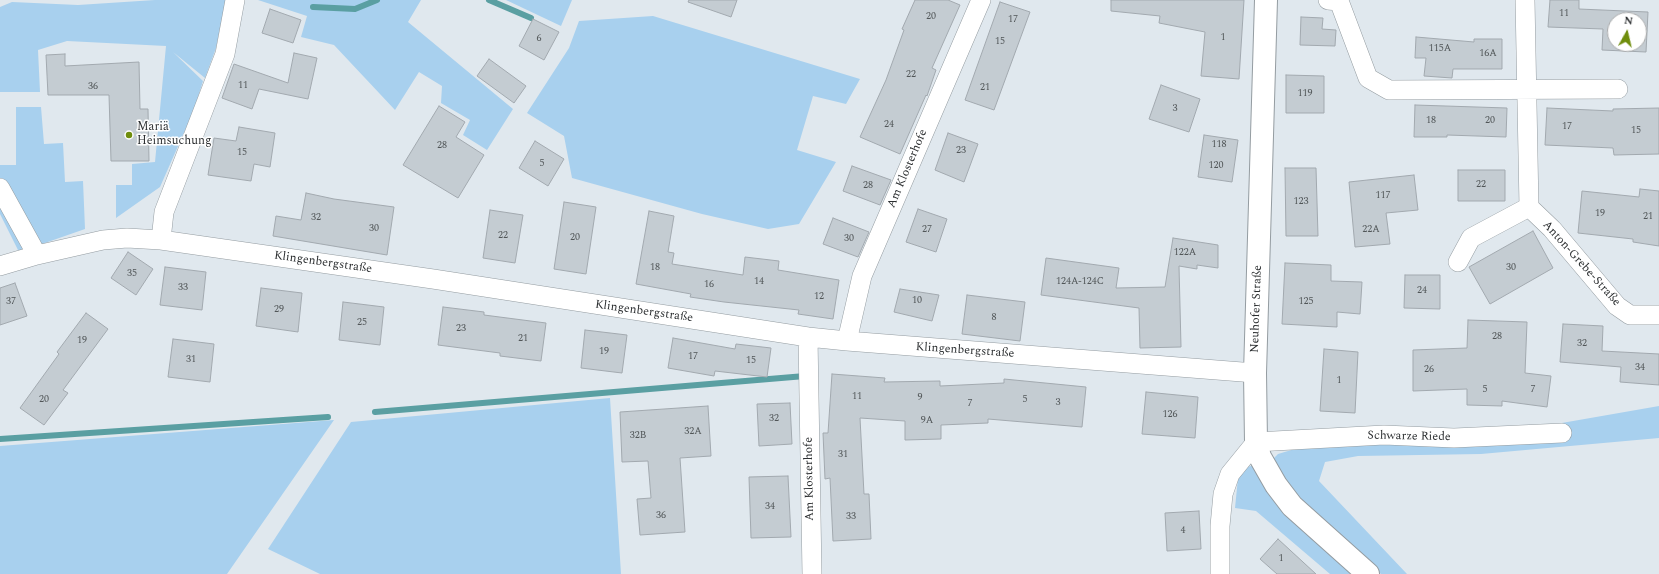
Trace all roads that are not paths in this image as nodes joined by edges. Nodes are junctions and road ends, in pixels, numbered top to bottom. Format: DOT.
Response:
graph roads {
  1 [pos="235,0"];
  2 [pos="981,0"];
  3 [pos="1266,0"];
  4 [pos="1328,0"];
  5 [pos="1525,0"];
  6 [pos="1526,88"];
  7 [pos="1618,88"];
  8 [pos="0,188"];
  9 [pos="1529,207"];
  10 [pos="161,240"];
  11 [pos="37,255"];
  12 [pos="1458,262"];
  13 [pos="0,266"];
  14 [pos="1659,315"];
  15 [pos="808,337"];
  16 [pos="847,341"];
  17 [pos="1255,373"];
  18 [pos="1562,433"];
  19 [pos="1256,442"];
  20 [pos="812,574"];
  21 [pos="1220,574"];
  22 [pos="1368,574"];
  1 -- 10 [label="street"];
  2 -- 16 [label="street, Am Klosterhofe"];
  3 -- 17 [label="street, Neuhofer Straße"];
  4 -- 6 [label="street"];
  5 -- 6 [label="street"];
  6 -- 7 [label="street"];
  6 -- 9 [label="street"];
  8 -- 11 [label="street"];
  9 -- 12 [label="street"];
  9 -- 14 [label="street, Anton-Grebe-Straße"];
  10 -- 11 [label="street, Klingenbergstraße"];
  10 -- 15 [label="street, Klingenbergstraße"];
  11 -- 13 [label="street, Klingenbergstraße"];
  15 -- 16 [label="street, Klingenbergstraße"];
  15 -- 20 [label="street, Am Klosterhofe"];
  16 -- 17 [label="street, Klingenbergstraße"];
  17 -- 19 [label="street, Neuhofer Straße"];
  18 -- 19 [label="street, Schwarze Riede"];
  19 -- 21 [label="street"];
  19 -- 22 [label="street, Neuhofer Straße"];
}
